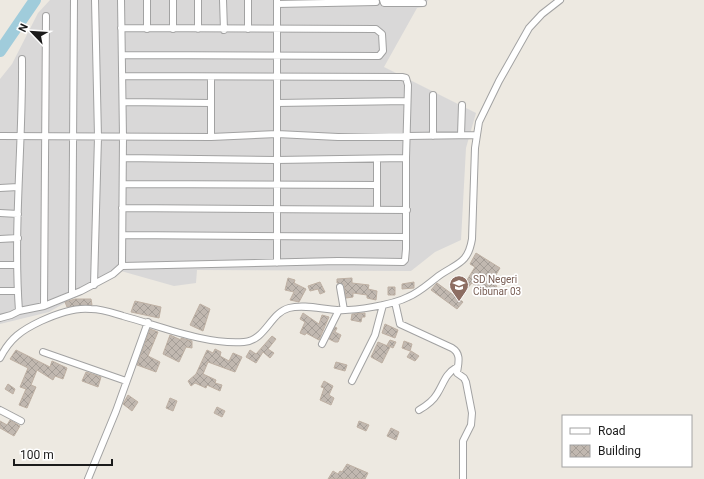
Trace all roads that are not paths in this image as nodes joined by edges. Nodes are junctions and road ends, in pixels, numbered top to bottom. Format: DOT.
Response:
graph roads {
  1 [pos="74,0"];
  2 [pos="95,0"];
  3 [pos="121,0"];
  4 [pos="147,0"];
  5 [pos="173,0"];
  6 [pos="198,0"];
  7 [pos="224,0"];
  8 [pos="248,0"];
  9 [pos="383,0"];
  10 [pos="560,0"];
  11 [pos="343,1"];
  12 [pos="277,2"];
  13 [pos="376,2"];
  14 [pos="410,2"];
  15 [pos="423,3"];
  16 [pos="46,16"];
  17 [pos="121,28"];
  18 [pos="173,28"];
  19 [pos="147,29"];
  20 [pos="198,29"];
  21 [pos="248,29"];
  22 [pos="276,29"];
  23 [pos="224,30"];
  24 [pos="122,55"];
  25 [pos="277,55"];
  26 [pos="22,59"];
  27 [pos="122,76"];
  28 [pos="211,77"];
  29 [pos="277,77"];
  30 [pos="433,95"];
  31 [pos="407,101"];
  32 [pos="123,102"];
  33 [pos="211,103"];
  34 [pos="277,103"];
  35 [pos="462,105"];
  36 [pos="277,134"];
  37 [pos="461,135"];
  38 [pos="476,135"];
  39 [pos="0,136"];
  40 [pos="73,136"];
  41 [pos="407,136"];
  42 [pos="432,136"];
  43 [pos="20,137"];
  44 [pos="44,137"];
  45 [pos="98,137"];
  46 [pos="123,137"];
  47 [pos="211,137"];
  48 [pos="123,158"];
  49 [pos="406,158"];
  50 [pos="377,159"];
  51 [pos="276,160"];
  52 [pos="123,184"];
  53 [pos="276,184"];
  54 [pos="377,185"];
  55 [pos="18,186"];
  56 [pos="0,188"];
  57 [pos="122,208"];
  58 [pos="277,210"];
  59 [pos="377,210"];
  60 [pos="407,210"];
  61 [pos="0,213"];
  62 [pos="18,214"];
  63 [pos="277,235"];
  64 [pos="123,236"];
  65 [pos="406,236"];
  66 [pos="18,238"];
  67 [pos="0,239"];
  68 [pos="277,263"];
  69 [pos="0,265"];
  70 [pos="17,265"];
  71 [pos="122,266"];
  72 [pos="94,285"];
  73 [pos="340,286"];
  74 [pos="0,291"];
  75 [pos="18,291"];
  76 [pos="72,294"];
  77 [pos="395,302"];
  78 [pos="383,304"];
  79 [pos="44,306"];
  80 [pos="342,310"];
  81 [pos="19,311"];
  82 [pos="0,318"];
  83 [pos="148,322"];
  84 [pos="322,344"];
  85 [pos="43,352"];
  86 [pos="0,358"];
  87 [pos="457,367"];
  88 [pos="126,381"];
  89 [pos="352,381"];
  90 [pos="0,410"];
  91 [pos="419,410"];
  92 [pos="21,421"];
  93 [pos="88,479"];
  94 [pos="463,479"];
  1 -- 40 [label="street"];
  2 -- 45 [label="street"];
  3 -- 17 [label="street"];
  4 -- 19 [label="street"];
  5 -- 18 [label="street"];
  6 -- 20 [label="street"];
  7 -- 23 [label="street"];
  8 -- 21 [label="street"];
  9 -- 14 [label="street"];
  10 -- 38 [label="street"];
  11 -- 12 [label="street"];
  11 -- 13 [label="street"];
  12 -- 22 [label="street"];
  14 -- 15 [label="street"];
  16 -- 44 [label="street"];
  17 -- 19 [label="street"];
  17 -- 24 [label="street"];
  18 -- 19 [label="street"];
  18 -- 20 [label="street"];
  20 -- 23 [label="street"];
  21 -- 22 [label="street"];
  21 -- 23 [label="street"];
  22 -- 25 [label="street"];
  22 -- 25 [label="street"];
  24 -- 25 [label="street"];
  24 -- 27 [label="street"];
  25 -- 29 [label="street"];
  26 -- 43 [label="street"];
  27 -- 28 [label="street"];
  27 -- 32 [label="street"];
  28 -- 29 [label="street"];
  28 -- 33 [label="street"];
  29 -- 31 [label="street"];
  29 -- 34 [label="street"];
  30 -- 42 [label="street"];
  31 -- 34 [label="street"];
  31 -- 41 [label="street"];
  32 -- 33 [label="street"];
  32 -- 46 [label="street"];
  33 -- 47 [label="street"];
  34 -- 36 [label="street"];
  35 -- 37 [label="street"];
  36 -- 41 [label="street"];
  36 -- 47 [label="street"];
  36 -- 51 [label="street"];
  37 -- 38 [label="street"];
  37 -- 42 [label="street"];
  38 -- 77 [label="street"];
  39 -- 43 [label="street"];
  40 -- 44 [label="street"];
  40 -- 45 [label="street"];
  40 -- 76 [label="street"];
  41 -- 42 [label="street"];
  41 -- 49 [label="street"];
  43 -- 44 [label="street"];
  43 -- 55 [label="street"];
  44 -- 79 [label="street"];
  45 -- 46 [label="street"];
  45 -- 72 [label="street"];
  46 -- 47 [label="street"];
  46 -- 48 [label="street"];
  48 -- 51 [label="street"];
  48 -- 52 [label="street"];
  49 -- 50 [label="street"];
  49 -- 60 [label="street"];
  50 -- 51 [label="street"];
  50 -- 54 [label="street"];
  51 -- 53 [label="street"];
  52 -- 53 [label="street"];
  52 -- 57 [label="street"];
  53 -- 54 [label="street"];
  53 -- 58 [label="street"];
  54 -- 59 [label="street"];
  55 -- 56 [label="street"];
  55 -- 62 [label="street"];
  57 -- 58 [label="street"];
  57 -- 64 [label="street"];
  58 -- 59 [label="street"];
  58 -- 63 [label="street"];
  59 -- 60 [label="street"];
  60 -- 65 [label="street"];
  61 -- 62 [label="street"];
  62 -- 66 [label="street"];
  63 -- 64 [label="street"];
  63 -- 65 [label="street"];
  63 -- 68 [label="street"];
  64 -- 71 [label="street"];
  65 -- 68 [label="street"];
  66 -- 67 [label="street"];
  66 -- 70 [label="street"];
  68 -- 71 [label="street"];
  69 -- 70 [label="street"];
  70 -- 75 [label="street"];
  71 -- 72 [label="street"];
  72 -- 76 [label="street"];
  73 -- 80 [label="street"];
  74 -- 75 [label="street"];
  75 -- 81 [label="street"];
  76 -- 79 [label="street"];
  77 -- 78 [label="street"];
  77 -- 87 [label="street"];
  78 -- 80 [label="street"];
  78 -- 89 [label="street"];
  79 -- 81 [label="street"];
  80 -- 83 [label="street"];
  80 -- 84 [label="street"];
  81 -- 82 [label="street"];
  83 -- 86 [label="street"];
  83 -- 88 [label="street"];
  85 -- 88 [label="street"];
  87 -- 91 [label="street"];
  87 -- 94 [label="street"];
  88 -- 93 [label="street"];
  90 -- 92 [label="street"];
}
